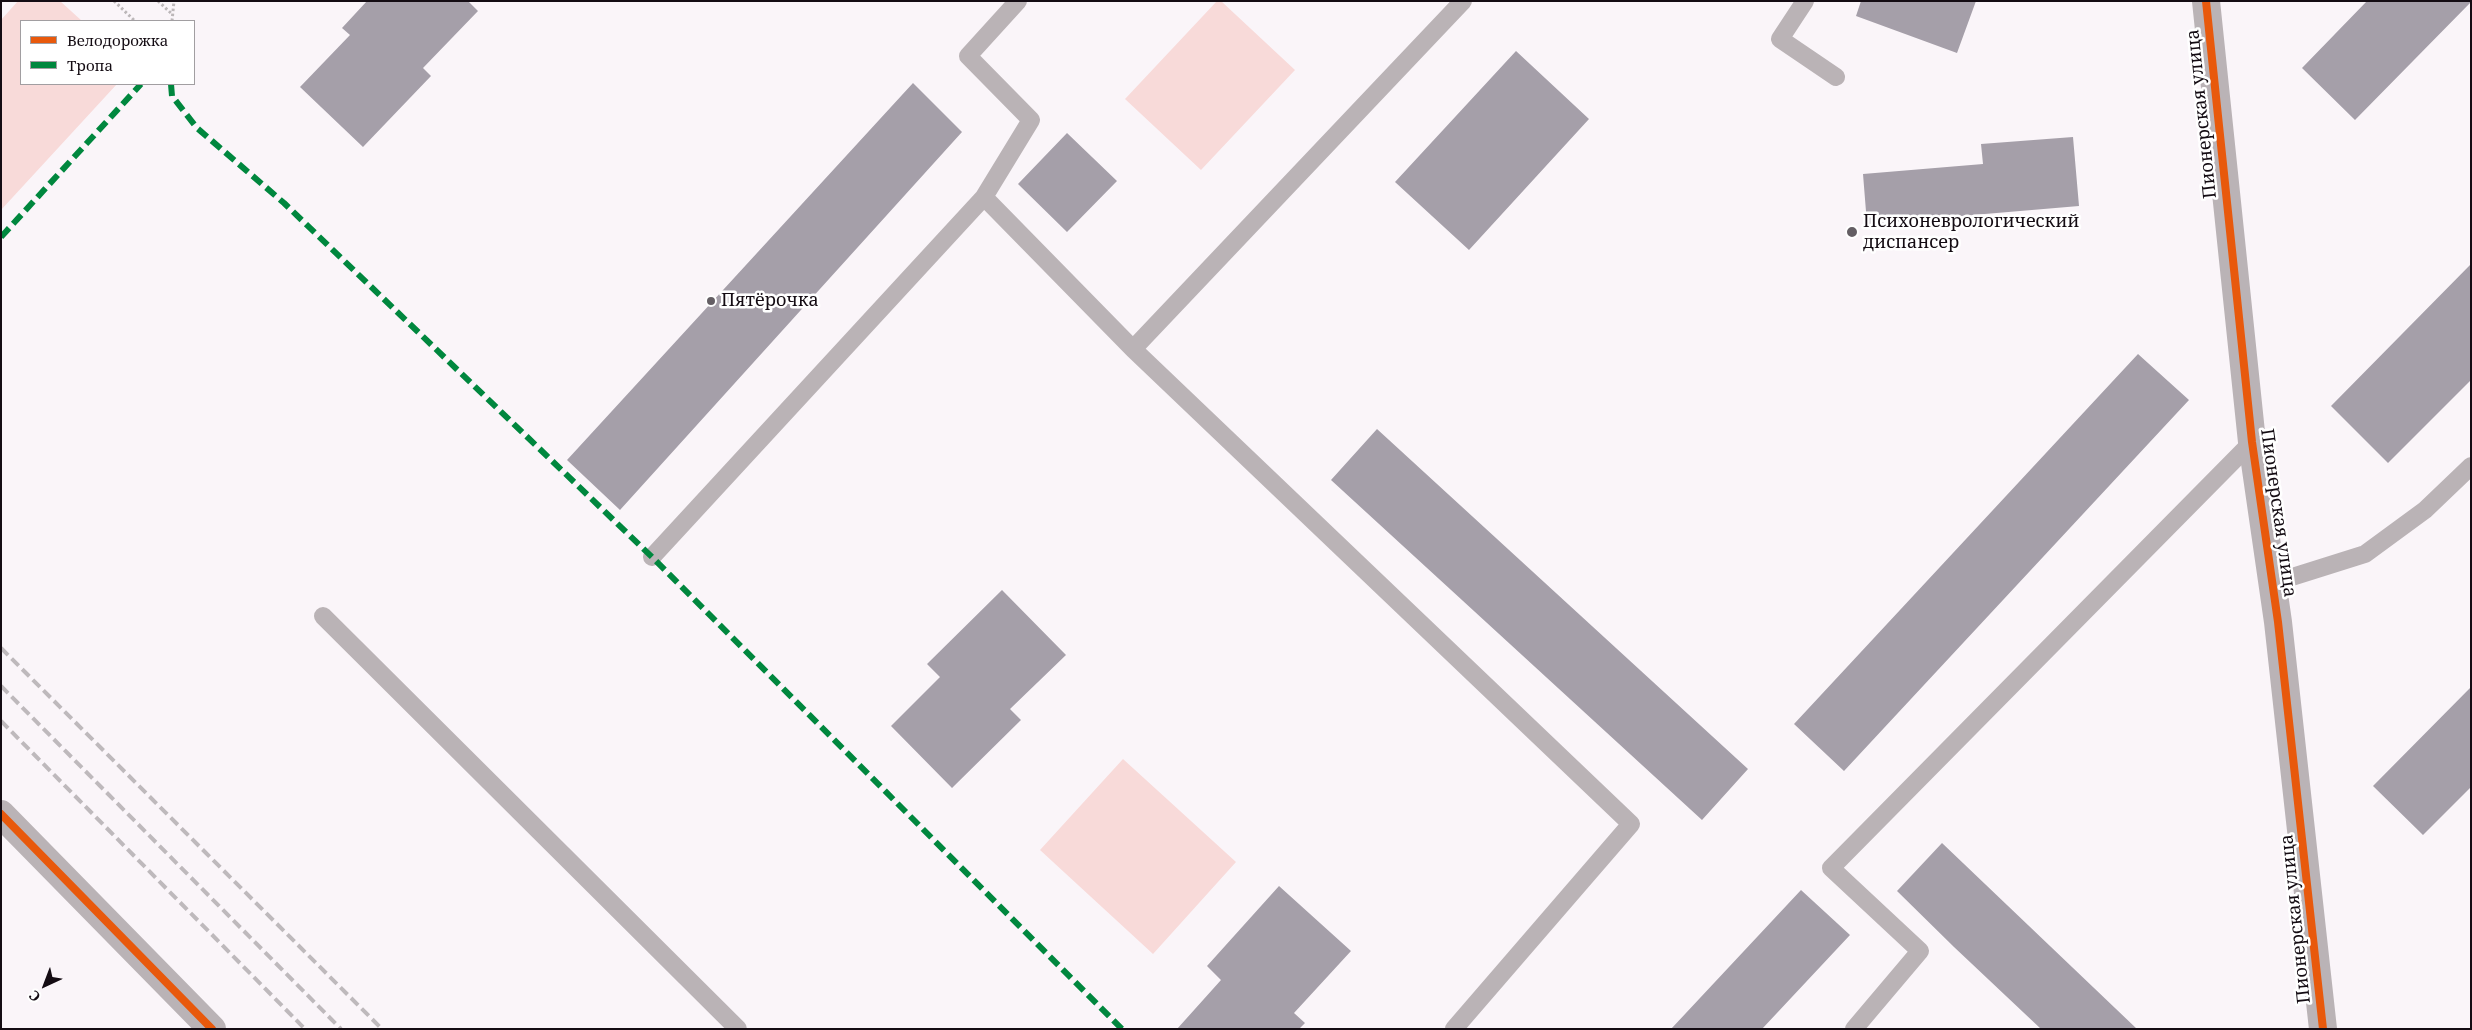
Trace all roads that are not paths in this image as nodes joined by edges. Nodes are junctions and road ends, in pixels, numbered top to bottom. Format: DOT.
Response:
graph roads {
  1 [pos="1018,1"];
  2 [pos="1463,1"];
  3 [pos="1805,1"];
  4 [pos="2206,1"];
  5 [pos="1836,76"];
  6 [pos="984,197"];
  7 [pos="1132,349"];
  8 [pos="2252,442"];
  9 [pos="2471,466"];
  10 [pos="652,557"];
  11 [pos="2273,583"];
  12 [pos="323,616"];
  13 [pos="1,814"];
  14 [pos="212,1029"];
  15 [pos="738,1029"];
  16 [pos="1454,1029"];
  17 [pos="1854,1029"];
  18 [pos="2322,1029"];
  1 -- 6 [label="lane"];
  2 -- 7 [label="lane"];
  3 -- 5 [label="lane"];
  4 -- 8 [label="street, Пионерская улица"];
  6 -- 7 [label="lane"];
  6 -- 10 [label="lane"];
  7 -- 16 [label="lane"];
  8 -- 11 [label="street, Пионерская улица"];
  8 -- 17 [label="lane"];
  9 -- 11 [label="lane"];
  11 -- 18 [label="street, Пионерская улица"];
  12 -- 15 [label="lane"];
  13 -- 14 [label="street"];
}
